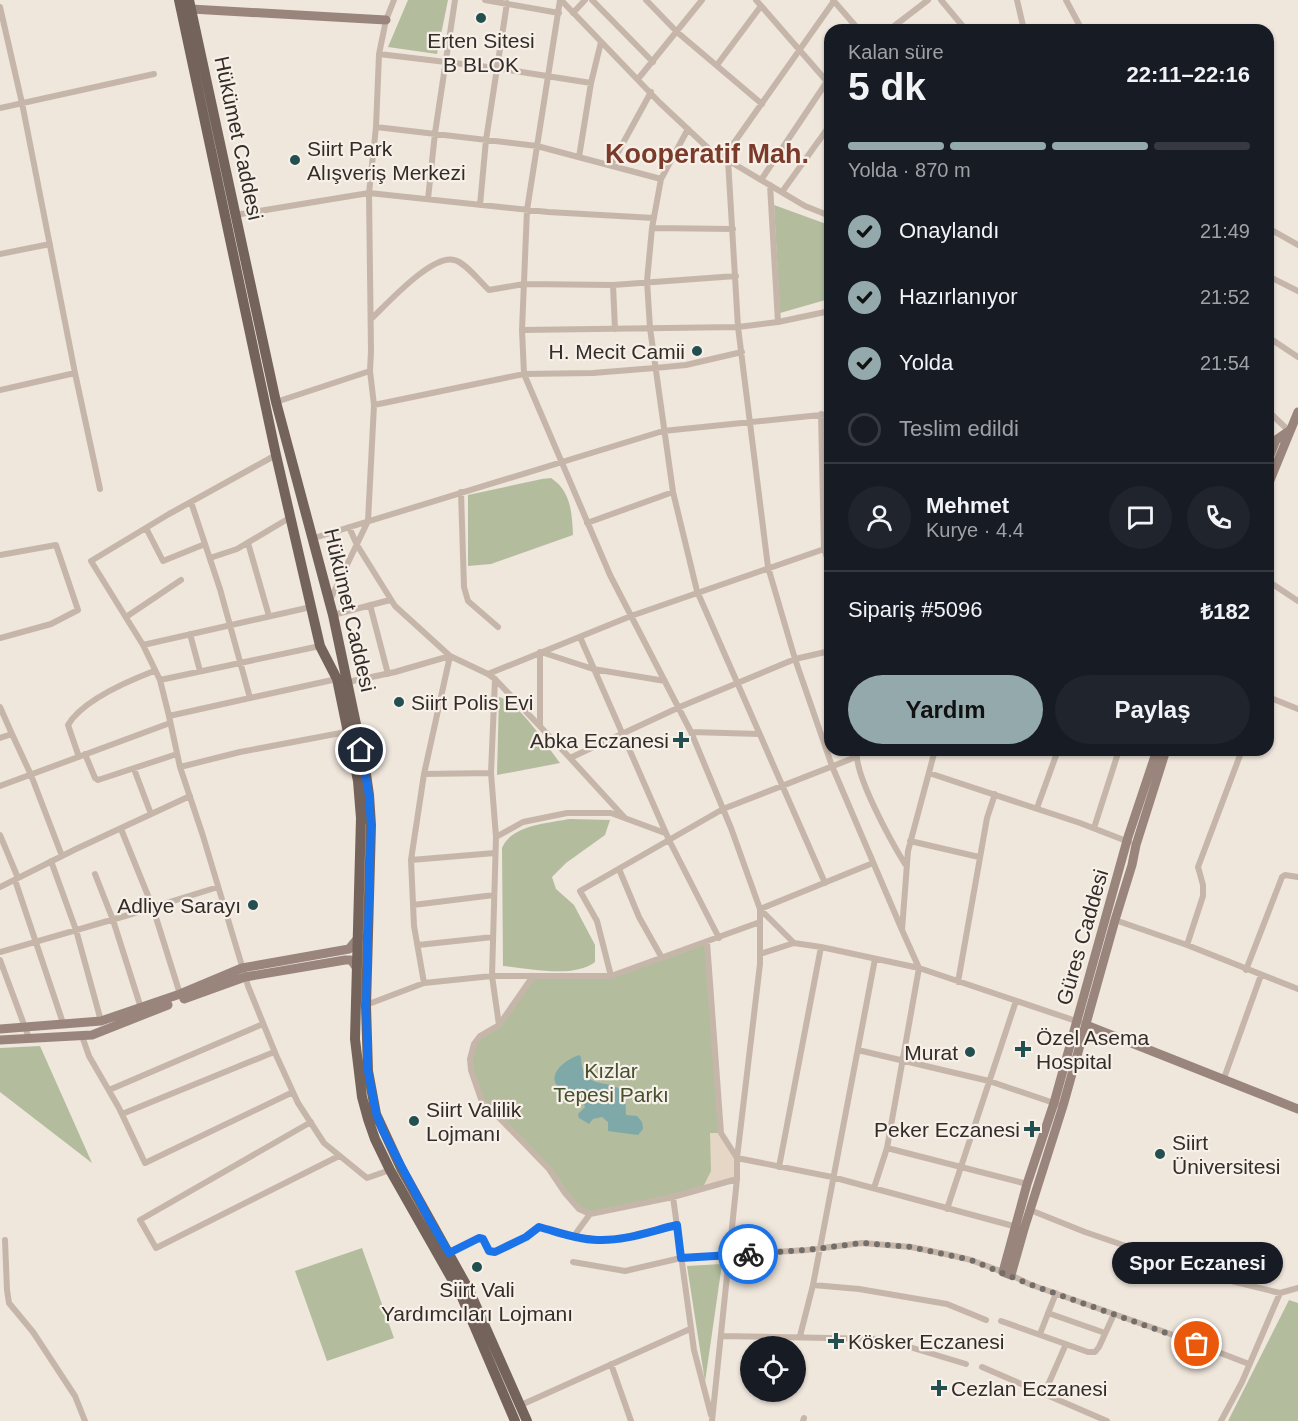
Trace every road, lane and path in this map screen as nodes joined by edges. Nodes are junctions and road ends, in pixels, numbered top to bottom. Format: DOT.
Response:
graph roads {
  1 [pos="179,0"];
  2 [pos="394,0"];
  3 [pos="455,0"];
  4 [pos="485,0"];
  5 [pos="561,0"];
  6 [pos="585,0"];
  7 [pos="592,0"];
  8 [pos="646,0"];
  9 [pos="702,0"];
  10 [pos="756,0"];
  11 [pos="928,0"];
  12 [pos="941,0"];
  13 [pos="1017,0"];
  14 [pos="1066,0"];
  15 [pos="834,1"];
  16 [pos="507,3"];
  17 [pos="190,5"];
  18 [pos="761,6"];
  19 [pos="0,7"];
  20 [pos="559,13"];
  21 [pos="573,13"];
  22 [pos="386,20"];
  23 [pos="854,24"];
  24 [pos="897,24"];
  25 [pos="961,24"];
  26 [pos="1023,24"];
  27 [pos="1079,24"];
  28 [pos="677,32"];
  29 [pos="601,42"];
  30 [pos="800,50"];
  31 [pos="379,54"];
  32 [pos="653,62"];
  33 [pos="445,63"];
  34 [pos="717,65"];
  35 [pos="496,68"];
  36 [pos="154,74"];
  37 [pos="548,77"];
  38 [pos="824,77"];
  39 [pos="638,80"];
  40 [pos="591,83"];
  41 [pos="824,87"];
  42 [pos="651,92"];
  43 [pos="22,103"];
  44 [pos="762,104"];
  45 [pos="0,108"];
  46 [pos="376,127"];
  47 [pos="688,129"];
  48 [pos="435,133"];
  49 [pos="824,133"];
  50 [pos="486,140"];
  51 [pos="537,146"];
  52 [pos="579,157"];
  53 [pos="726,159"];
  54 [pos="611,165"];
  55 [pos="661,179"];
  56 [pos="761,180"];
  57 [pos="770,185"];
  58 [pos="782,192"];
  59 [pos="369,193"];
  60 [pos="428,200"];
  61 [pos="480,205"];
  62 [pos="527,210"];
  63 [pos="824,214"];
  64 [pos="231,216"];
  65 [pos="654,218"];
  66 [pos="652,228"];
  67 [pos="733,229"];
  68 [pos="1274,231"];
  69 [pos="50,244"];
  70 [pos="1298,245"];
  71 [pos="0,254"];
  72 [pos="736,276"];
  73 [pos="1274,279"];
  74 [pos="646,281"];
  75 [pos="524,284"];
  76 [pos="613,285"];
  77 [pos="1298,291"];
  78 [pos="824,311"];
  79 [pos="371,319"];
  80 [pos="778,322"];
  81 [pos="738,327"];
  82 [pos="615,328"];
  83 [pos="650,328"];
  84 [pos="522,330"];
  85 [pos="1274,341"];
  86 [pos="742,352"];
  87 [pos="1298,357"];
  88 [pos="655,368"];
  89 [pos="370,371"];
  90 [pos="75,373"];
  91 [pos="524,375"];
  92 [pos="0,390"];
  93 [pos="276,402"];
  94 [pos="374,405"];
  95 [pos="1298,412"];
  96 [pos="821,414"];
  97 [pos="1274,417"];
  98 [pos="750,422"];
  99 [pos="663,431"];
  100 [pos="1289,431"];
  101 [pos="1274,445"];
  102 [pos="276,455"];
  103 [pos="560,462"];
  104 [pos="1274,471"];
  105 [pos="824,480"];
  106 [pos="100,489"];
  107 [pos="461,492"];
  108 [pos="673,492"];
  109 [pos="191,502"];
  110 [pos="291,517"];
  111 [pos="368,521"];
  112 [pos="587,523"];
  113 [pos="349,527"];
  114 [pos="146,528"];
  115 [pos="314,538"];
  116 [pos="248,543"];
  117 [pos="205,544"];
  118 [pos="357,545"];
  119 [pos="824,548"];
  120 [pos="0,555"];
  121 [pos="210,558"];
  122 [pos="768,567"];
  123 [pos="181,580"];
  124 [pos="1274,585"];
  125 [pos="697,591"];
  126 [pos="330,600"];
  127 [pos="390,600"];
  128 [pos="1298,601"];
  129 [pos="370,606"];
  130 [pos="311,607"];
  131 [pos="333,615"];
  132 [pos="269,616"];
  133 [pos="631,616"];
  134 [pos="126,617"];
  135 [pos="230,624"];
  136 [pos="498,627"];
  137 [pos="190,634"];
  138 [pos="580,637"];
  139 [pos="0,638"];
  140 [pos="143,645"];
  141 [pos="320,646"];
  142 [pos="540,652"];
  143 [pos="824,652"];
  144 [pos="450,656"];
  145 [pos="795,659"];
  146 [pos="240,662"];
  147 [pos="593,669"];
  148 [pos="154,671"];
  149 [pos="200,671"];
  150 [pos="388,674"];
  151 [pos="488,674"];
  152 [pos="495,679"];
  153 [pos="160,680"];
  154 [pos="342,680"];
  155 [pos="665,681"];
  156 [pos="738,683"];
  157 [pos="250,698"];
  158 [pos="1274,699"];
  159 [pos="0,707"];
  160 [pos="678,708"];
  161 [pos="1298,709"];
  162 [pos="170,720"];
  163 [pos="540,725"];
  164 [pos="346,732"];
  165 [pos="691,732"];
  166 [pos="12,734"];
  167 [pos="621,734"];
  168 [pos="759,734"];
  169 [pos="0,738"];
  170 [pos="824,743"];
  171 [pos="177,754"];
  172 [pos="82,756"];
  173 [pos="829,756"];
  174 [pos="851,756"];
  175 [pos="858,756"];
  176 [pos="933,756"];
  177 [pos="1056,756"];
  178 [pos="1117,756"];
  179 [pos="1155,756"];
  180 [pos="1165,756"];
  181 [pos="1240,756"];
  182 [pos="570,758"];
  183 [pos="832,766"];
  184 [pos="180,767"];
  185 [pos="134,769"];
  186 [pos="490,773"];
  187 [pos="929,773"];
  188 [pos="424,774"];
  189 [pos="31,775"];
  190 [pos="0,786"];
  191 [pos="782,786"];
  192 [pos="995,794"];
  193 [pos="190,796"];
  194 [pos="1037,808"];
  195 [pos="723,809"];
  196 [pos="151,814"];
  197 [pos="624,817"];
  198 [pos="1094,828"];
  199 [pos="121,829"];
  200 [pos="0,835"];
  201 [pos="667,836"];
  202 [pos="496,837"];
  203 [pos="910,841"];
  204 [pos="1132,843"];
  205 [pos="495,853"];
  206 [pos="62,856"];
  207 [pos="979,857"];
  208 [pos="411,860"];
  209 [pos="51,861"];
  210 [pos="873,863"];
  211 [pos="906,865"];
  212 [pos="619,869"];
  213 [pos="95,874"];
  214 [pos="1298,877"];
  215 [pos="17,879"];
  216 [pos="825,883"];
  217 [pos="0,887"];
  218 [pos="218,887"];
  219 [pos="494,895"];
  220 [pos="413,905"];
  221 [pos="153,908"];
  222 [pos="760,909"];
  223 [pos="114,920"];
  224 [pos="1115,920"];
  225 [pos="760,922"];
  226 [pos="76,930"];
  227 [pos="902,930"];
  228 [pos="359,937"];
  229 [pos="493,937"];
  230 [pos="719,938"];
  231 [pos="35,942"];
  232 [pos="707,942"];
  233 [pos="794,943"];
  234 [pos="418,945"];
  235 [pos="1187,945"];
  236 [pos="821,947"];
  237 [pos="0,952"];
  238 [pos="760,954"];
  239 [pos="662,958"];
  240 [pos="875,958"];
  241 [pos="0,960"];
  242 [pos="356,967"];
  243 [pos="919,968"];
  244 [pos="1246,970"];
  245 [pos="244,972"];
  246 [pos="1261,975"];
  247 [pos="492,976"];
  248 [pos="533,976"];
  249 [pos="611,976"];
  250 [pos="958,981"];
  251 [pos="424,983"];
  252 [pos="1298,989"];
  253 [pos="180,994"];
  254 [pos="1016,1001"];
  255 [pos="366,1006"];
  256 [pos="141,1008"];
  257 [pos="101,1021"];
  258 [pos="1077,1022"];
  259 [pos="63,1023"];
  260 [pos="263,1024"];
  261 [pos="498,1025"];
  262 [pos="1086,1025"];
  263 [pos="25,1027"];
  264 [pos="0,1029"];
  265 [pos="82,1036"];
  266 [pos="29,1038"];
  267 [pos="0,1040"];
  268 [pos="858,1050"];
  269 [pos="274,1052"];
  270 [pos="902,1060"];
  271 [pos="988,1081"];
  272 [pos="1223,1081"];
  273 [pos="109,1090"];
  274 [pos="293,1092"];
  275 [pos="1059,1104"];
  276 [pos="1298,1109"];
  277 [pos="122,1114"];
  278 [pos="311,1122"];
  279 [pos="887,1148"];
  280 [pos="339,1156"];
  281 [pos="737,1158"];
  282 [pos="779,1167"];
  283 [pos="960,1167"];
  284 [pos="390,1170"];
  285 [pos="832,1177"];
  286 [pos="737,1179"];
  287 [pos="1027,1184"];
  288 [pos="874,1188"];
  289 [pos="673,1197"];
  290 [pos="947,1209"];
  291 [pos="1030,1210"];
  292 [pos="590,1214"];
  293 [pos="677,1225"];
  294 [pos="1019,1228"];
  295 [pos="574,1236"];
  296 [pos="5,1240"];
  297 [pos="819,1248"];
  298 [pos="449,1253"];
  299 [pos="729,1255"];
  300 [pos="681,1258"];
  301 [pos="573,1262"];
  302 [pos="1007,1274"];
  303 [pos="813,1285"];
  304 [pos="1298,1288"];
  305 [pos="1056,1293"];
  306 [pos="1280,1293"];
  307 [pos="1048,1313"];
  308 [pos="1114,1314"];
  309 [pos="986,1320"];
  310 [pos="1001,1321"];
  311 [pos="690,1329"];
  312 [pos="1105,1333"];
  313 [pos="1040,1334"];
  314 [pos="721,1336"];
  315 [pos="740,1336"];
  316 [pos="800,1336"];
  317 [pos="806,1336"];
  318 [pos="1066,1344"];
  319 [pos="611,1364"];
  320 [pos="966,1364"];
  321 [pos="1249,1365"];
  322 [pos="982,1367"];
  323 [pos="1044,1394"];
  324 [pos="521,1405"];
  325 [pos="712,1420"];
  326 [pos="85,1421"];
  327 [pos="515,1421"];
  328 [pos="527,1421"];
  329 [pos="631,1421"];
  330 [pos="1107,1421"];
  331 [pos="1221,1421"];
  1 -- 64 [label="main road"];
  2 -- 22 [label="street"];
  3 -- 33 [label="street"];
  4 -- 16 [label="street"];
  5 -- 20 [label="street"];
  5 -- 21 [label="street"];
  6 -- 21 [label="street"];
  7 -- 32 [label="street"];
  8 -- 28 [label="street"];
  9 -- 28 [label="street"];
  10 -- 18 [label="street"];
  11 -- 24 [label="street"];
  12 -- 25 [label="street"];
  13 -- 26 [label="street"];
  14 -- 27 [label="street"];
  15 -- 23 [label="street"];
  15 -- 30 [label="street"];
  16 -- 20 [label="street"];
  16 -- 35 [label="street"];
  17 -- 22 [label="street"];
  17 -- 64 [label="main road, Hükümet Caddesi"];
  18 -- 30 [label="street"];
  18 -- 34 [label="street"];
  19 -- 43 [label="street"];
  20 -- 37 [label="street"];
  21 -- 29 [label="street"];
  22 -- 31 [label="street"];
  28 -- 32 [label="street"];
  28 -- 34 [label="street"];
  29 -- 39 [label="street"];
  29 -- 40 [label="street"];
  30 -- 38 [label="street"];
  30 -- 44 [label="street"];
  31 -- 33 [label="street"];
  31 -- 46 [label="street"];
  32 -- 39 [label="street"];
  33 -- 35 [label="street"];
  33 -- 48 [label="street"];
  34 -- 44 [label="street"];
  35 -- 37 [label="street"];
  35 -- 50 [label="street"];
  36 -- 43 [label="street"];
  37 -- 40 [label="street"];
  37 -- 51 [label="street"];
  39 -- 42 [label="street"];
  40 -- 52 [label="street"];
  41 -- 56 [label="street"];
  42 -- 47 [label="street"];
  42 -- 54 [label="street"];
  43 -- 45 [label="street"];
  43 -- 69 [label="street"];
  44 -- 53 [label="street"];
  46 -- 48 [label="street"];
  46 -- 59 [label="street"];
  47 -- 53 [label="street"];
  47 -- 55 [label="street"];
  48 -- 50 [label="street"];
  48 -- 60 [label="street"];
  49 -- 58 [label="street"];
  50 -- 51 [label="street"];
  50 -- 61 [label="street"];
  51 -- 52 [label="street"];
  51 -- 62 [label="street"];
  52 -- 54 [label="street"];
  53 -- 56 [label="street"];
  53 -- 67 [label="street"];
  54 -- 55 [label="street"];
  55 -- 65 [label="street"];
  56 -- 57 [label="street"];
  57 -- 58 [label="street"];
  57 -- 80 [label="street"];
  58 -- 63 [label="street"];
  59 -- 60 [label="street"];
  59 -- 64 [label="street"];
  59 -- 79 [label="street"];
  60 -- 61 [label="street"];
  61 -- 62 [label="street"];
  62 -- 65 [label="street"];
  62 -- 75 [label="street"];
  64 -- 93 [label="main road, Hükümet Caddesi"];
  64 -- 102 [label="main road"];
  65 -- 66 [label="street"];
  66 -- 67 [label="street"];
  66 -- 74 [label="street"];
  67 -- 72 [label="street"];
  68 -- 70 [label="street"];
  69 -- 71 [label="street"];
  69 -- 90 [label="street"];
  72 -- 74 [label="street"];
  72 -- 81 [label="street"];
  73 -- 77 [label="street"];
  74 -- 76 [label="street"];
  74 -- 83 [label="street"];
  75 -- 76 [label="street"];
  75 -- 79 [label="street"];
  75 -- 84 [label="street"];
  76 -- 82 [label="street"];
  78 -- 80 [label="street"];
  79 -- 89 [label="street"];
  80 -- 81 [label="street"];
  81 -- 83 [label="street"];
  81 -- 86 [label="street"];
  82 -- 83 [label="street"];
  82 -- 84 [label="street"];
  83 -- 88 [label="street"];
  84 -- 91 [label="street"];
  85 -- 87 [label="street"];
  86 -- 88 [label="street"];
  86 -- 98 [label="street"];
  88 -- 91 [label="street"];
  88 -- 99 [label="street"];
  89 -- 93 [label="street"];
  89 -- 94 [label="street"];
  90 -- 92 [label="street"];
  90 -- 106 [label="street"];
  91 -- 94 [label="street"];
  91 -- 103 [label="street"];
  93 -- 115 [label="main road, Hükümet Caddesi"];
  94 -- 111 [label="street"];
  95 -- 100 [label="street"];
  96 -- 98 [label="street"];
  96 -- 105 [label="street"];
  97 -- 100 [label="street"];
  98 -- 99 [label="street"];
  98 -- 122 [label="street"];
  99 -- 103 [label="street"];
  99 -- 108 [label="street"];
  100 -- 101 [label="street"];
  100 -- 104 [label="street"];
  102 -- 109 [label="street"];
  102 -- 110 [label="main road"];
  103 -- 107 [label="street"];
  103 -- 112 [label="street"];
  107 -- 111 [label="street"];
  107 -- 136 [label="street"];
  108 -- 112 [label="street"];
  108 -- 125 [label="street"];
  109 -- 114 [label="street"];
  109 -- 117 [label="street"];
  110 -- 116 [label="street"];
  110 -- 130 [label="main road"];
  111 -- 113 [label="street"];
  111 -- 118 [label="street"];
  112 -- 133 [label="street"];
  113 -- 115 [label="street"];
  113 -- 118 [label="street"];
  114 -- 117 [label="street"];
  114 -- 134 [label="street"];
  115 -- 126 [label="main road, Hükümet Caddesi"];
  116 -- 121 [label="street"];
  116 -- 132 [label="street"];
  117 -- 121 [label="street"];
  118 -- 126 [label="street"];
  118 -- 127 [label="street"];
  119 -- 122 [label="street"];
  120 -- 139 [label="street"];
  121 -- 135 [label="street"];
  122 -- 125 [label="street"];
  122 -- 145 [label="street"];
  123 -- 134 [label="street"];
  124 -- 128 [label="street"];
  125 -- 133 [label="street"];
  125 -- 156 [label="street"];
  126 -- 131 [label="main road, Hükümet Caddesi"];
  127 -- 129 [label="street"];
  127 -- 144 [label="street"];
  129 -- 131 [label="street"];
  129 -- 150 [label="street"];
  130 -- 132 [label="street"];
  130 -- 141 [label="main road"];
  131 -- 154 [label="main road, Hükümet Caddesi"];
  132 -- 135 [label="street"];
  133 -- 138 [label="street"];
  133 -- 155 [label="street"];
  134 -- 140 [label="street"];
  135 -- 137 [label="street"];
  135 -- 146 [label="street"];
  137 -- 140 [label="street"];
  137 -- 149 [label="street"];
  138 -- 142 [label="street"];
  138 -- 147 [label="street"];
  140 -- 148 [label="street"];
  141 -- 146 [label="street"];
  141 -- 154 [label="main road"];
  142 -- 147 [label="street"];
  142 -- 151 [label="street"];
  142 -- 163 [label="street"];
  143 -- 145 [label="street"];
  144 -- 150 [label="street"];
  144 -- 151 [label="street"];
  144 -- 188 [label="street"];
  145 -- 156 [label="street"];
  145 -- 170 [label="street"];
  146 -- 149 [label="street"];
  146 -- 157 [label="street"];
  147 -- 155 [label="street"];
  147 -- 167 [label="street"];
  148 -- 153 [label="street"];
  148 -- 172 [label="street"];
  149 -- 153 [label="street"];
  150 -- 154 [label="street"];
  151 -- 152 [label="street"];
  152 -- 163 [label="street"];
  152 -- 186 [label="street"];
  153 -- 162 [label="street"];
  154 -- 157 [label="street"];
  154 -- 164 [label="main road"];
  154 -- 255 [label="main road, Hükümet Caddesi"];
  155 -- 160 [label="street"];
  156 -- 160 [label="street"];
  156 -- 168 [label="street"];
  157 -- 162 [label="street"];
  158 -- 161 [label="street"];
  159 -- 166 [label="street"];
  160 -- 165 [label="street"];
  160 -- 167 [label="street"];
  162 -- 171 [label="street"];
  162 -- 172 [label="street"];
  163 -- 182 [label="street"];
  164 -- 184 [label="street"];
  164 -- 228 [label="main road"];
  165 -- 168 [label="street"];
  165 -- 195 [label="street"];
  166 -- 169 [label="street"];
  166 -- 189 [label="street"];
  167 -- 182 [label="street"];
  167 -- 201 [label="street"];
  168 -- 191 [label="street"];
  171 -- 184 [label="street"];
  171 -- 185 [label="street"];
  172 -- 185 [label="street"];
  172 -- 189 [label="street"];
  173 -- 183 [label="street"];
  174 -- 183 [label="street"];
  175 -- 211 [label="street"];
  176 -- 187 [label="street"];
  177 -- 194 [label="street"];
  178 -- 198 [label="street"];
  179 -- 204 [label="street, Güres Caddesi"];
  180 -- 204 [label="street"];
  181 -- 235 [label="street"];
  182 -- 197 [label="street"];
  183 -- 191 [label="street"];
  183 -- 210 [label="street"];
  184 -- 193 [label="street"];
  185 -- 196 [label="street"];
  186 -- 188 [label="street"];
  186 -- 202 [label="street"];
  187 -- 192 [label="street"];
  187 -- 203 [label="street"];
  188 -- 208 [label="street"];
  189 -- 190 [label="street"];
  189 -- 206 [label="street"];
  191 -- 195 [label="street"];
  191 -- 216 [label="street"];
  192 -- 194 [label="street"];
  192 -- 207 [label="street"];
  193 -- 196 [label="street"];
  193 -- 218 [label="street"];
  194 -- 198 [label="street"];
  195 -- 201 [label="street"];
  195 -- 222 [label="street"];
  196 -- 199 [label="street"];
  197 -- 201 [label="street"];
  197 -- 202 [label="street"];
  198 -- 204 [label="street"];
  199 -- 206 [label="street"];
  199 -- 221 [label="street"];
  200 -- 215 [label="street"];
  201 -- 212 [label="street"];
  201 -- 230 [label="street"];
  202 -- 205 [label="street"];
  203 -- 207 [label="street"];
  203 -- 211 [label="street"];
  204 -- 224 [label="street"];
  204 -- 258 [label="street, Güres Caddesi"];
  205 -- 208 [label="street"];
  205 -- 219 [label="street"];
  206 -- 209 [label="street"];
  207 -- 250 [label="street"];
  208 -- 220 [label="street"];
  209 -- 215 [label="street"];
  209 -- 226 [label="street"];
  210 -- 216 [label="street"];
  210 -- 227 [label="street"];
  211 -- 227 [label="street"];
  212 -- 239 [label="street"];
  212 -- 249 [label="street"];
  213 -- 223 [label="street"];
  214 -- 244 [label="street"];
  215 -- 217 [label="street"];
  215 -- 231 [label="street"];
  216 -- 222 [label="street"];
  218 -- 221 [label="street"];
  218 -- 245 [label="street"];
  219 -- 220 [label="street"];
  219 -- 229 [label="street"];
  220 -- 234 [label="street"];
  221 -- 223 [label="street"];
  221 -- 253 [label="street"];
  222 -- 225 [label="street"];
  222 -- 233 [label="street"];
  223 -- 226 [label="street"];
  223 -- 256 [label="street"];
  224 -- 235 [label="street"];
  224 -- 262 [label="street"];
  225 -- 230 [label="street"];
  225 -- 238 [label="street"];
  226 -- 231 [label="street"];
  226 -- 257 [label="street"];
  227 -- 243 [label="street"];
  228 -- 242 [label="main road"];
  228 -- 245 [label="street"];
  229 -- 234 [label="street"];
  229 -- 247 [label="street"];
  230 -- 232 [label="street"];
  231 -- 237 [label="street"];
  231 -- 259 [label="street"];
  232 -- 239 [label="street"];
  232 -- 281 [label="street"];
  233 -- 236 [label="street"];
  233 -- 238 [label="street"];
  234 -- 251 [label="street"];
  235 -- 244 [label="street"];
  236 -- 240 [label="street"];
  236 -- 282 [label="street"];
  238 -- 281 [label="street"];
  239 -- 249 [label="street"];
  240 -- 243 [label="street"];
  240 -- 268 [label="street"];
  241 -- 263 [label="street"];
  242 -- 245 [label="street"];
  242 -- 284 [label="main road"];
  243 -- 250 [label="street"];
  243 -- 270 [label="street"];
  244 -- 246 [label="street"];
  245 -- 253 [label="street"];
  245 -- 260 [label="street"];
  245 -- 265 [label="street"];
  246 -- 252 [label="street"];
  246 -- 272 [label="street"];
  247 -- 248 [label="street"];
  247 -- 251 [label="street"];
  247 -- 261 [label="street"];
  248 -- 249 [label="street"];
  248 -- 261 [label="street"];
  250 -- 254 [label="street"];
  251 -- 255 [label="street"];
  253 -- 256 [label="street"];
  254 -- 258 [label="street"];
  254 -- 271 [label="street"];
  255 -- 298 [label="main road, Hükümet Caddesi"];
  256 -- 257 [label="street"];
  257 -- 259 [label="street"];
  258 -- 262 [label="street"];
  258 -- 275 [label="street, Güres Caddesi"];
  259 -- 263 [label="street"];
  260 -- 269 [label="street"];
  260 -- 273 [label="street"];
  261 -- 292 [label="street"];
  262 -- 272 [label="street"];
  262 -- 275 [label="street"];
  263 -- 264 [label="street"];
  263 -- 266 [label="street"];
  265 -- 266 [label="street"];
  265 -- 273 [label="street"];
  266 -- 267 [label="street"];
  268 -- 270 [label="street"];
  268 -- 285 [label="street"];
  269 -- 274 [label="street"];
  269 -- 277 [label="street"];
  270 -- 271 [label="street"];
  270 -- 279 [label="street"];
  271 -- 275 [label="street"];
  271 -- 283 [label="street"];
  272 -- 276 [label="street"];
  273 -- 277 [label="street"];
  274 -- 277 [label="street"];
  274 -- 278 [label="street"];
  275 -- 287 [label="street, Güres Caddesi"];
  275 -- 291 [label="street"];
  278 -- 280 [label="street"];
  278 -- 280 [label="street"];
  279 -- 283 [label="street"];
  279 -- 288 [label="street"];
  280 -- 284 [label="street"];
  281 -- 282 [label="street"];
  281 -- 286 [label="street"];
  282 -- 285 [label="street"];
  283 -- 287 [label="street"];
  283 -- 290 [label="street"];
  284 -- 327 [label="main road"];
  285 -- 288 [label="street"];
  285 -- 297 [label="street"];
  286 -- 289 [label="street"];
  286 -- 299 [label="street"];
  287 -- 294 [label="street, Güres Caddesi"];
  288 -- 290 [label="street"];
  289 -- 292 [label="street"];
  289 -- 293 [label="street"];
  290 -- 294 [label="street"];
  291 -- 294 [label="street"];
  291 -- 306 [label="street"];
  292 -- 295 [label="street"];
  293 -- 295 [label="street"];
  293 -- 300 [label="street"];
  294 -- 302 [label="street"];
  295 -- 298 [label="street"];
  296 -- 326 [label="street"];
  297 -- 299 [label="street"];
  297 -- 302 [label="street"];
  297 -- 303 [label="street"];
  298 -- 324 [label="main road, Hükümet Caddesi"];
  299 -- 300 [label="street"];
  299 -- 314 [label="street"];
  300 -- 301 [label="street"];
  300 -- 311 [label="street"];
  302 -- 305 [label="street"];
  303 -- 309 [label="street"];
  303 -- 316 [label="street"];
  304 -- 306 [label="street"];
  305 -- 307 [label="street"];
  305 -- 308 [label="street"];
  306 -- 321 [label="street"];
  307 -- 312 [label="street"];
  307 -- 313 [label="street"];
  308 -- 312 [label="street"];
  308 -- 321 [label="street"];
  310 -- 313 [label="street"];
  311 -- 319 [label="street"];
  311 -- 325 [label="street"];
  312 -- 318 [label="street"];
  313 -- 318 [label="street"];
  314 -- 315 [label="street"];
  314 -- 325 [label="street"];
  317 -- 320 [label="street"];
  318 -- 323 [label="street"];
  319 -- 324 [label="street"];
  319 -- 329 [label="street"];
  321 -- 331 [label="street"];
  322 -- 323 [label="street"];
  323 -- 330 [label="street"];
  324 -- 328 [label="main road, Hükümet Caddesi"];
}
